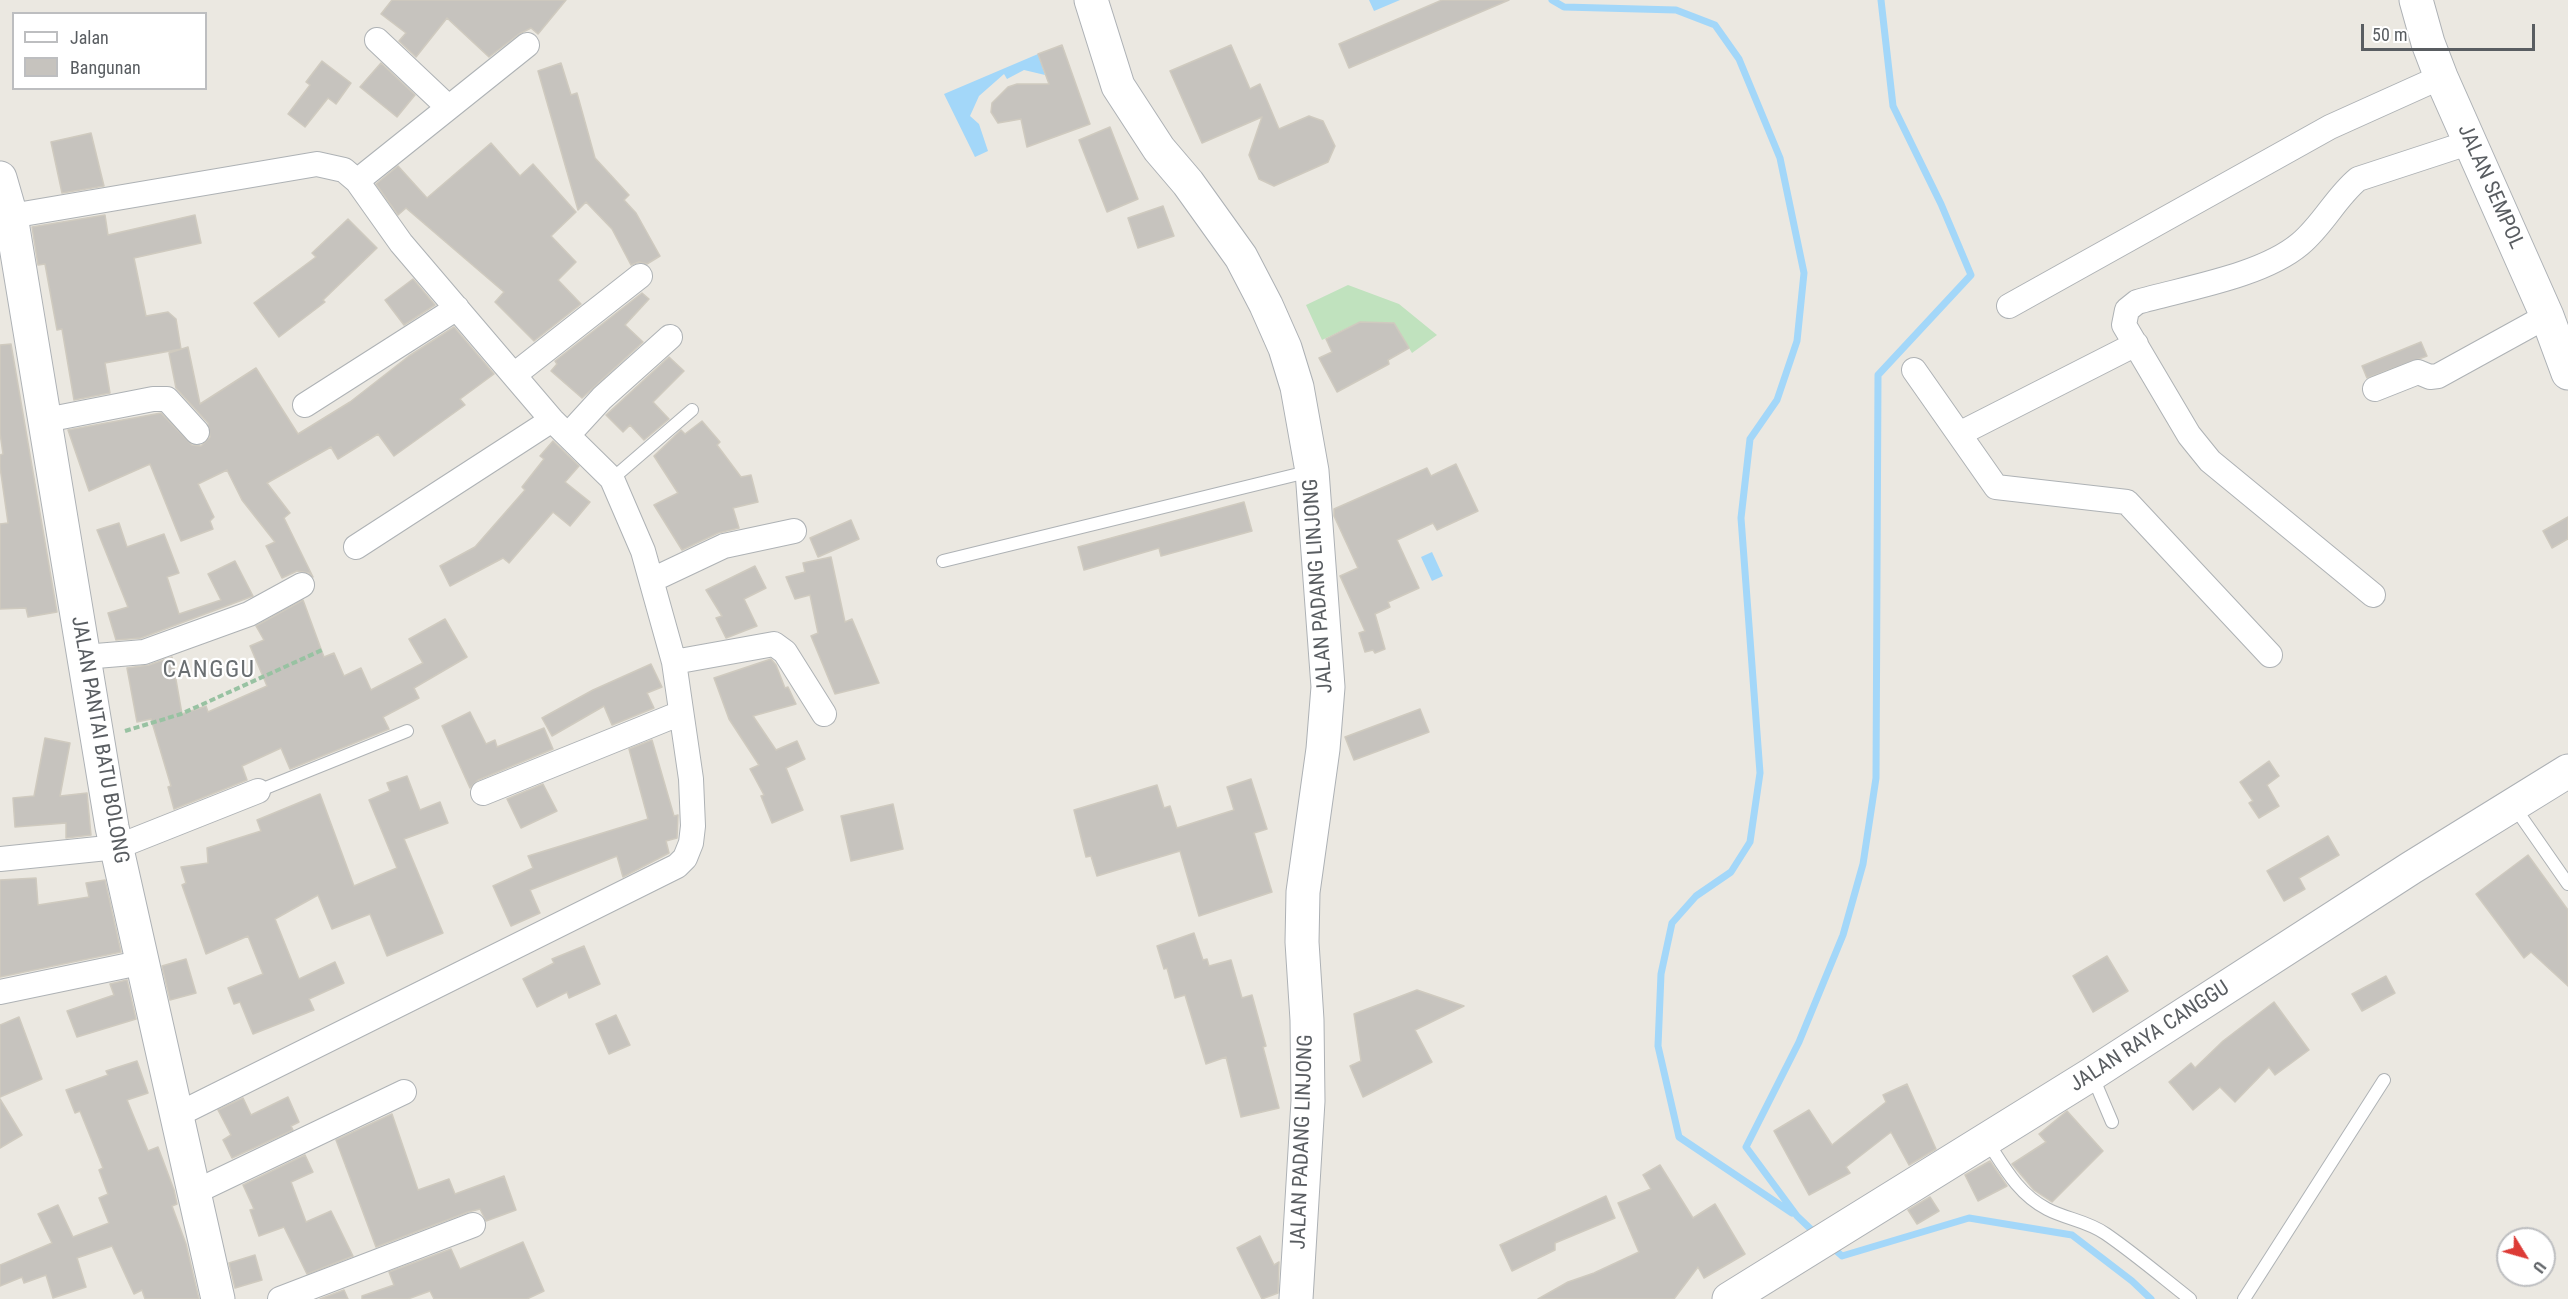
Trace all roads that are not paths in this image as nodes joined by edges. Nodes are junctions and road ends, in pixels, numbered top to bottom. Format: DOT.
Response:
graph roads {
  1 [pos="1091,0"];
  2 [pos="2416,0"];
  3 [pos="377,40"];
  4 [pos="526,45"];
  5 [pos="2441,77"];
  6 [pos="448,107"];
  7 [pos="2471,142"];
  8 [pos="0,178"];
  9 [pos="357,181"];
  10 [pos="11,216"];
  11 [pos="640,276"];
  12 [pos="2009,306"];
  13 [pos="457,308"];
  14 [pos="2547,316"];
  15 [pos="670,337"];
  16 [pos="2136,344"];
  17 [pos="1914,370"];
  18 [pos="2568,373"];
  19 [pos="514,375"];
  20 [pos="2375,389"];
  21 [pos="305,405"];
  22 [pos="692,410"];
  23 [pos="46,420"];
  24 [pos="561,427"];
  25 [pos="197,432"];
  26 [pos="1959,434"];
  27 [pos="1312,471"];
  28 [pos="612,479"];
  29 [pos="794,531"];
  30 [pos="356,547"];
  31 [pos="943,561"];
  32 [pos="652,580"];
  33 [pos="302,585"];
  34 [pos="2373,595"];
  35 [pos="2270,655"];
  36 [pos="84,657"];
  37 [pos="674,662"];
  38 [pos="681,713"];
  39 [pos="824,714"];
  40 [pos="408,731"];
  41 [pos="2568,771"];
  42 [pos="258,791"];
  43 [pos="483,792"];
  44 [pos="2513,804"];
  45 [pos="117,848"];
  46 [pos="0,859"];
  47 [pos="2568,884"];
  48 [pos="144,962"];
  49 [pos="0,992"];
  50 [pos="2092,1074"];
  51 [pos="2384,1080"];
  52 [pos="405,1092"];
  53 [pos="175,1116"];
  54 [pos="2112,1122"];
  55 [pos="1987,1140"];
  56 [pos="195,1192"];
  57 [pos="473,1225"];
  58 [pos="218,1299"];
  59 [pos="280,1299"];
  60 [pos="1296,1299"];
  61 [pos="1729,1299"];
  62 [pos="2190,1299"];
  63 [pos="2244,1299"];
  1 -- 27 [label="street, JALAN PADANG LINJONG"];
  2 -- 5 [label="street, JALAN SEMPOL"];
  3 -- 6 [label="street"];
  4 -- 6 [label="street"];
  5 -- 7 [label="street, JALAN SEMPOL"];
  5 -- 12 [label="street"];
  6 -- 9 [label="street"];
  7 -- 14 [label="street, JALAN SEMPOL"];
  7 -- 16 [label="street"];
  8 -- 10 [label="street, JALAN PANTAI BATU BOLONG"];
  9 -- 10 [label="street"];
  9 -- 13 [label="street"];
  10 -- 23 [label="street, JALAN PANTAI BATU BOLONG"];
  11 -- 19 [label="street"];
  13 -- 19 [label="street"];
  13 -- 21 [label="street"];
  14 -- 18 [label="street, JALAN SEMPOL"];
  14 -- 20 [label="street"];
  15 -- 24 [label="street"];
  16 -- 26 [label="street"];
  16 -- 34 [label="street"];
  17 -- 26 [label="street"];
  19 -- 24 [label="street"];
  22 -- 28 [label="lane"];
  23 -- 25 [label="street"];
  23 -- 36 [label="street, JALAN PANTAI BATU BOLONG"];
  24 -- 28 [label="street"];
  24 -- 30 [label="street"];
  26 -- 35 [label="street"];
  27 -- 31 [label="lane"];
  27 -- 60 [label="street, JALAN PADANG LINJONG"];
  28 -- 32 [label="street"];
  29 -- 32 [label="street"];
  32 -- 37 [label="street"];
  33 -- 36 [label="street"];
  36 -- 45 [label="street, JALAN PANTAI BATU BOLONG"];
  37 -- 38 [label="street"];
  37 -- 39 [label="street"];
  38 -- 43 [label="street"];
  38 -- 53 [label="street"];
  40 -- 42 [label="lane"];
  41 -- 44 [label="street, JALAN RAYA CANGGU"];
  42 -- 45 [label="street"];
  44 -- 47 [label="lane"];
  44 -- 50 [label="street, JALAN RAYA CANGGU"];
  45 -- 46 [label="street"];
  45 -- 48 [label="street, JALAN PANTAI BATU BOLONG"];
  48 -- 49 [label="street"];
  48 -- 53 [label="street, JALAN PANTAI BATU BOLONG"];
  50 -- 54 [label="lane"];
  50 -- 55 [label="street, JALAN RAYA CANGGU"];
  51 -- 63 [label="lane"];
  52 -- 56 [label="street"];
  53 -- 56 [label="street, JALAN PANTAI BATU BOLONG"];
  55 -- 61 [label="street, JALAN RAYA CANGGU"];
  55 -- 62 [label="lane"];
  56 -- 58 [label="street, JALAN PANTAI BATU BOLONG"];
  57 -- 59 [label="street"];
}
